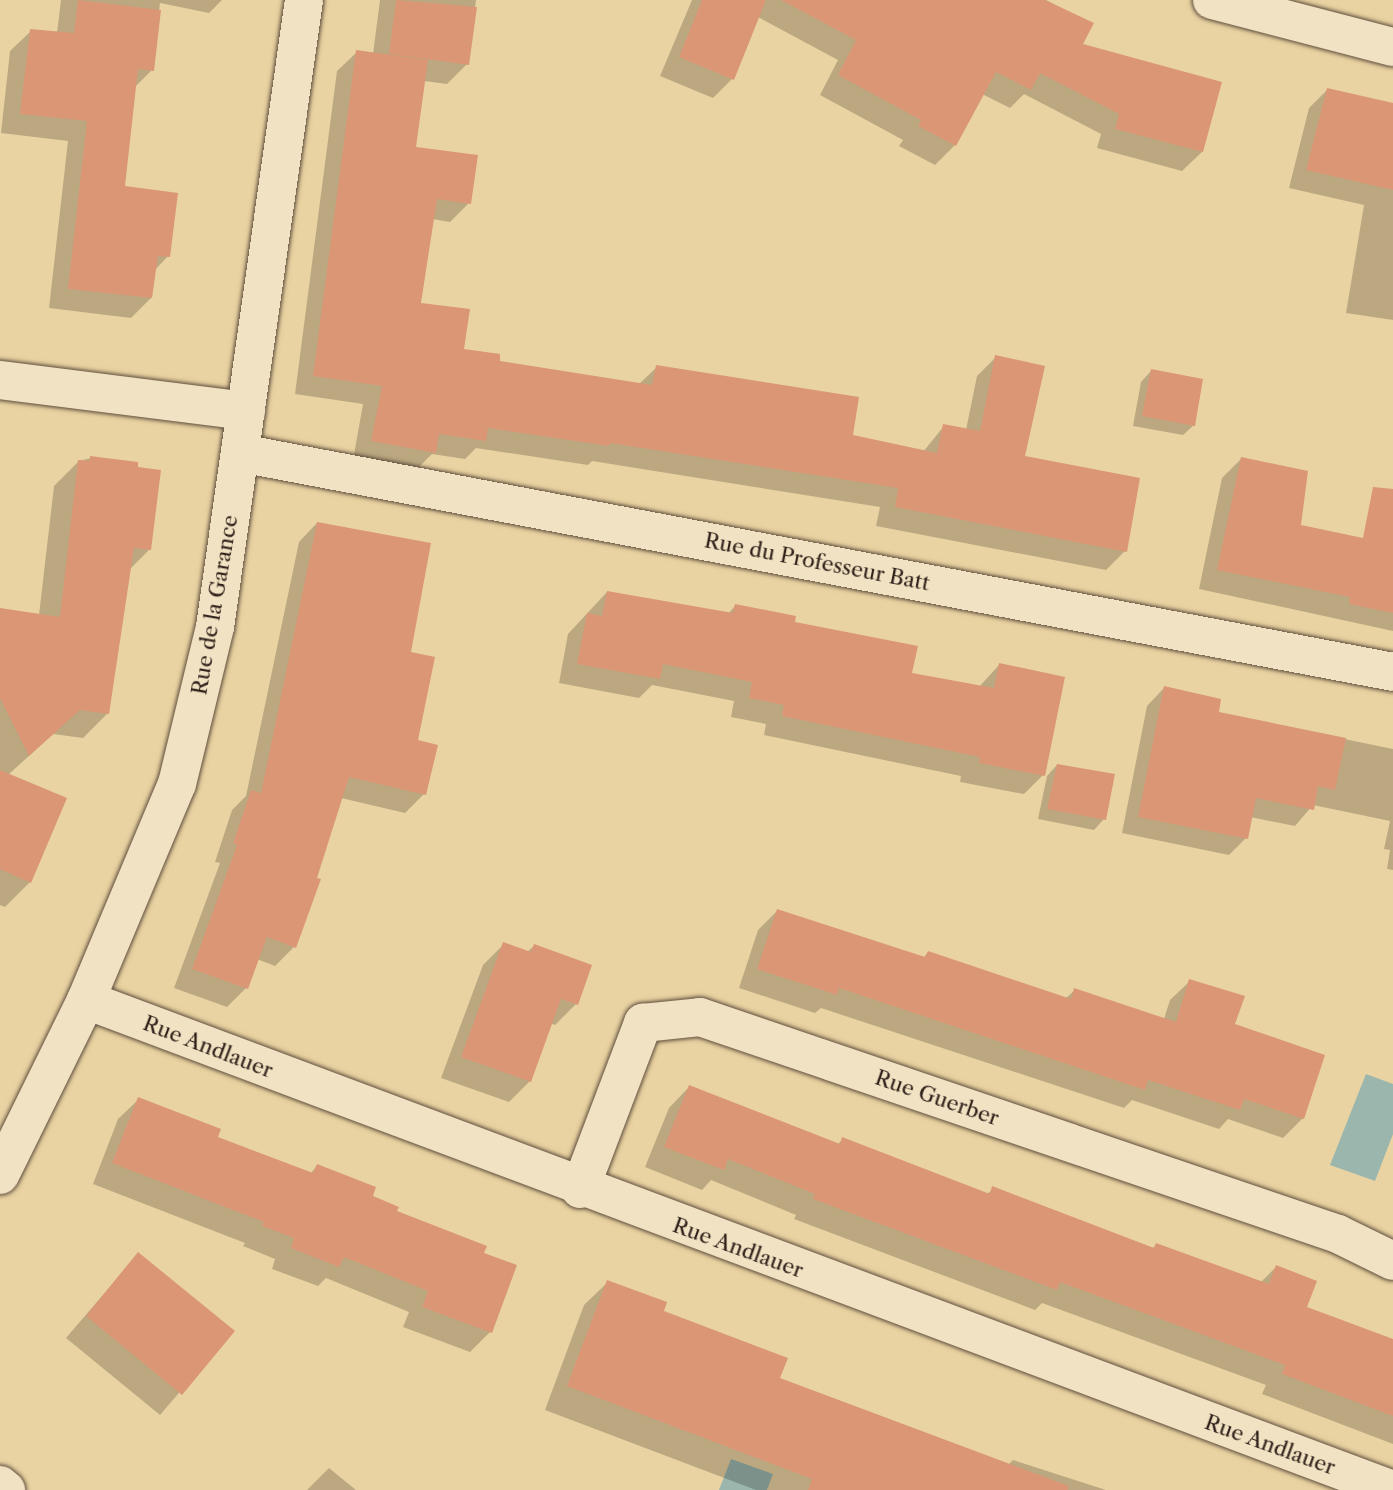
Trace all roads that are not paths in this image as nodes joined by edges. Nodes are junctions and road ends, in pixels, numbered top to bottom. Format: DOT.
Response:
graph roads {
  1 [pos="304,0"];
  2 [pos="1212,0"];
  3 [pos="1393,47"];
  4 [pos="0,380"];
  5 [pos="246,411"];
  6 [pos="240,453"];
  7 [pos="1393,672"];
  8 [pos="86,1000"];
  9 [pos="0,1175"];
  10 [pos="580,1189"];
  11 [pos="1393,1261"];
  12 [pos="0,1485"];
  13 [pos="6,1490"];
  14 [pos="1393,1490"];
  1 -- 5 [label="street, Rue de la Garance"];
  2 -- 3 [label="street"];
  4 -- 5 [label="street"];
  5 -- 6 [label="street, Rue de la Garance"];
  6 -- 7 [label="street, Rue du Professeur Batt"];
  6 -- 8 [label="street, Rue de la Garance"];
  8 -- 9 [label="street, Rue de la Garance"];
  8 -- 10 [label="street, Rue Andlauer"];
  10 -- 11 [label="street, Rue Guerber"];
  10 -- 14 [label="street, Rue Andlauer"];
  12 -- 13 [label="street"];
}
